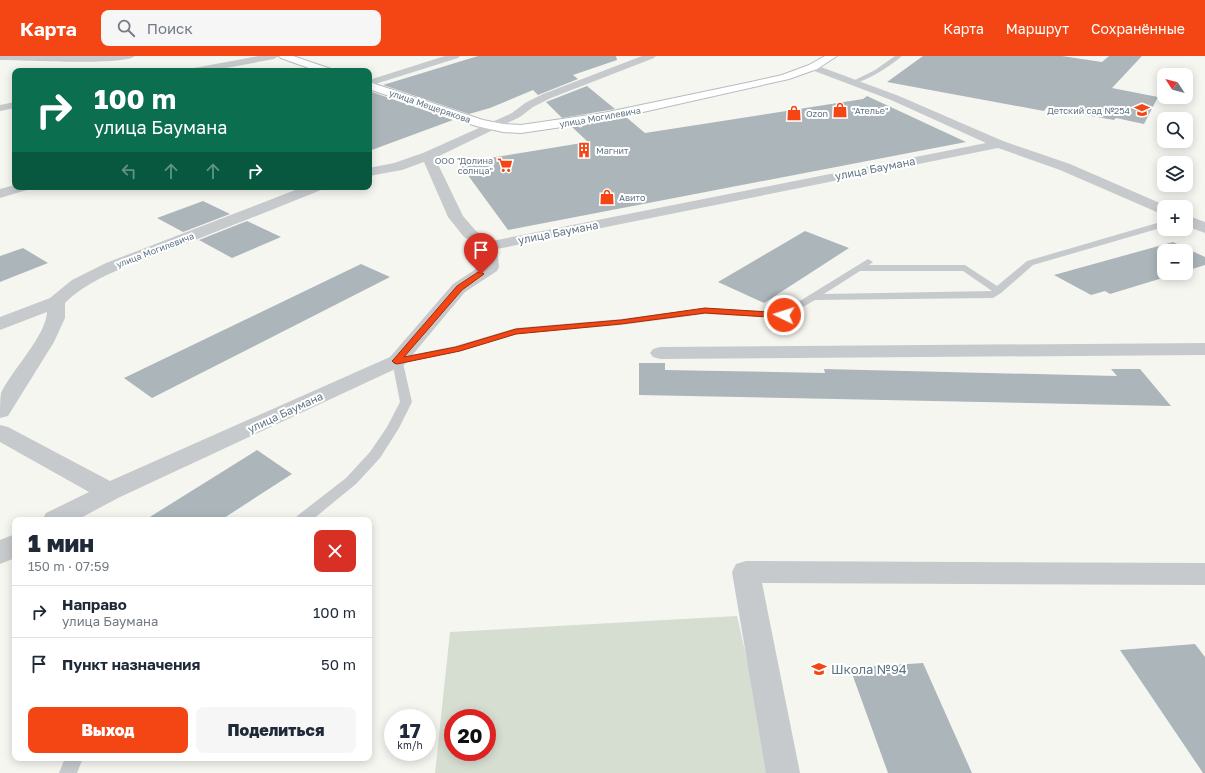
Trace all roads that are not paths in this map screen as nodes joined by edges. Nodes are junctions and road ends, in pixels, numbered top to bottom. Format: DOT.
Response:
graph roads {
  1 [pos="130,56"];
  2 [pos="274,56"];
  3 [pos="284,56"];
  4 [pos="455,56"];
  5 [pos="651,56"];
  6 [pos="832,56"];
  7 [pos="899,56"];
  8 [pos="0,57"];
  9 [pos="813,66"];
  10 [pos="210,68"];
  11 [pos="318,68"];
  12 [pos="854,82"];
  13 [pos="372,83"];
  14 [pos="372,85"];
  15 [pos="12,106"];
  16 [pos="0,108"];
  17 [pos="491,126"];
  18 [pos="999,144"];
  19 [pos="428,156"];
  20 [pos="372,171"];
  21 [pos="13,190"];
  22 [pos="308,190"];
  23 [pos="0,194"];
  24 [pos="1157,207"];
  25 [pos="1193,223"];
  26 [pos="1157,226"];
  27 [pos="1205,228"];
  28 [pos="489,246"];
  29 [pos="998,291"];
  30 [pos="812,298"];
  31 [pos="56,302"];
  32 [pos="0,324"];
  33 [pos="1205,350"];
  34 [pos="660,353"];
  35 [pos="397,361"];
  36 [pos="0,411"];
  37 [pos="0,432"];
  38 [pos="108,492"];
  39 [pos="61,517"];
  40 [pos="306,517"];
  41 [pos="12,546"];
  42 [pos="0,554"];
  43 [pos="1205,574"];
  44 [pos="73,761"];
  45 [pos="68,773"];
  46 [pos="783,773"];
  1 -- 8 [label="street"];
  2 -- 10 [label="street"];
  3 -- 11 [label="street"];
  4 -- 13 [label="street"];
  5 -- 17 [label="street"];
  6 -- 9 [label="street, улица Могилевича"];
  7 -- 12 [label="lane"];
  9 -- 12 [label="street"];
  9 -- 17 [label="street, улица Могилевича"];
  12 -- 18 [label="street"];
  14 -- 17 [label="street, улица Мещерякова"];
  15 -- 16 [label="street"];
  17 -- 19 [label="street"];
  18 -- 24 [label="street"];
  18 -- 28 [label="street, улица Баумана"];
  19 -- 20 [label="street"];
  19 -- 28 [label="street"];
  21 -- 23 [label="street"];
  22 -- 31 [label="street, улица Могилевича"];
  25 -- 27 [label="street"];
  26 -- 29 [label="lane"];
  28 -- 35 [label="street, улица Баумана"];
  29 -- 30 [label="lane"];
  29 -- 30 [label="lane"];
  30 -- 35 [label="lane"];
  31 -- 32 [label="street, улица Могилевича"];
  31 -- 36 [label="street"];
  33 -- 34 [label="street"];
  35 -- 38 [label="street, улица Баумана"];
  35 -- 40 [label="lane"];
  37 -- 38 [label="street"];
  38 -- 39 [label="street, улица Баумана"];
  41 -- 42 [label="street"];
  43 -- 46 [label="street"];
  44 -- 45 [label="lane"];
}
